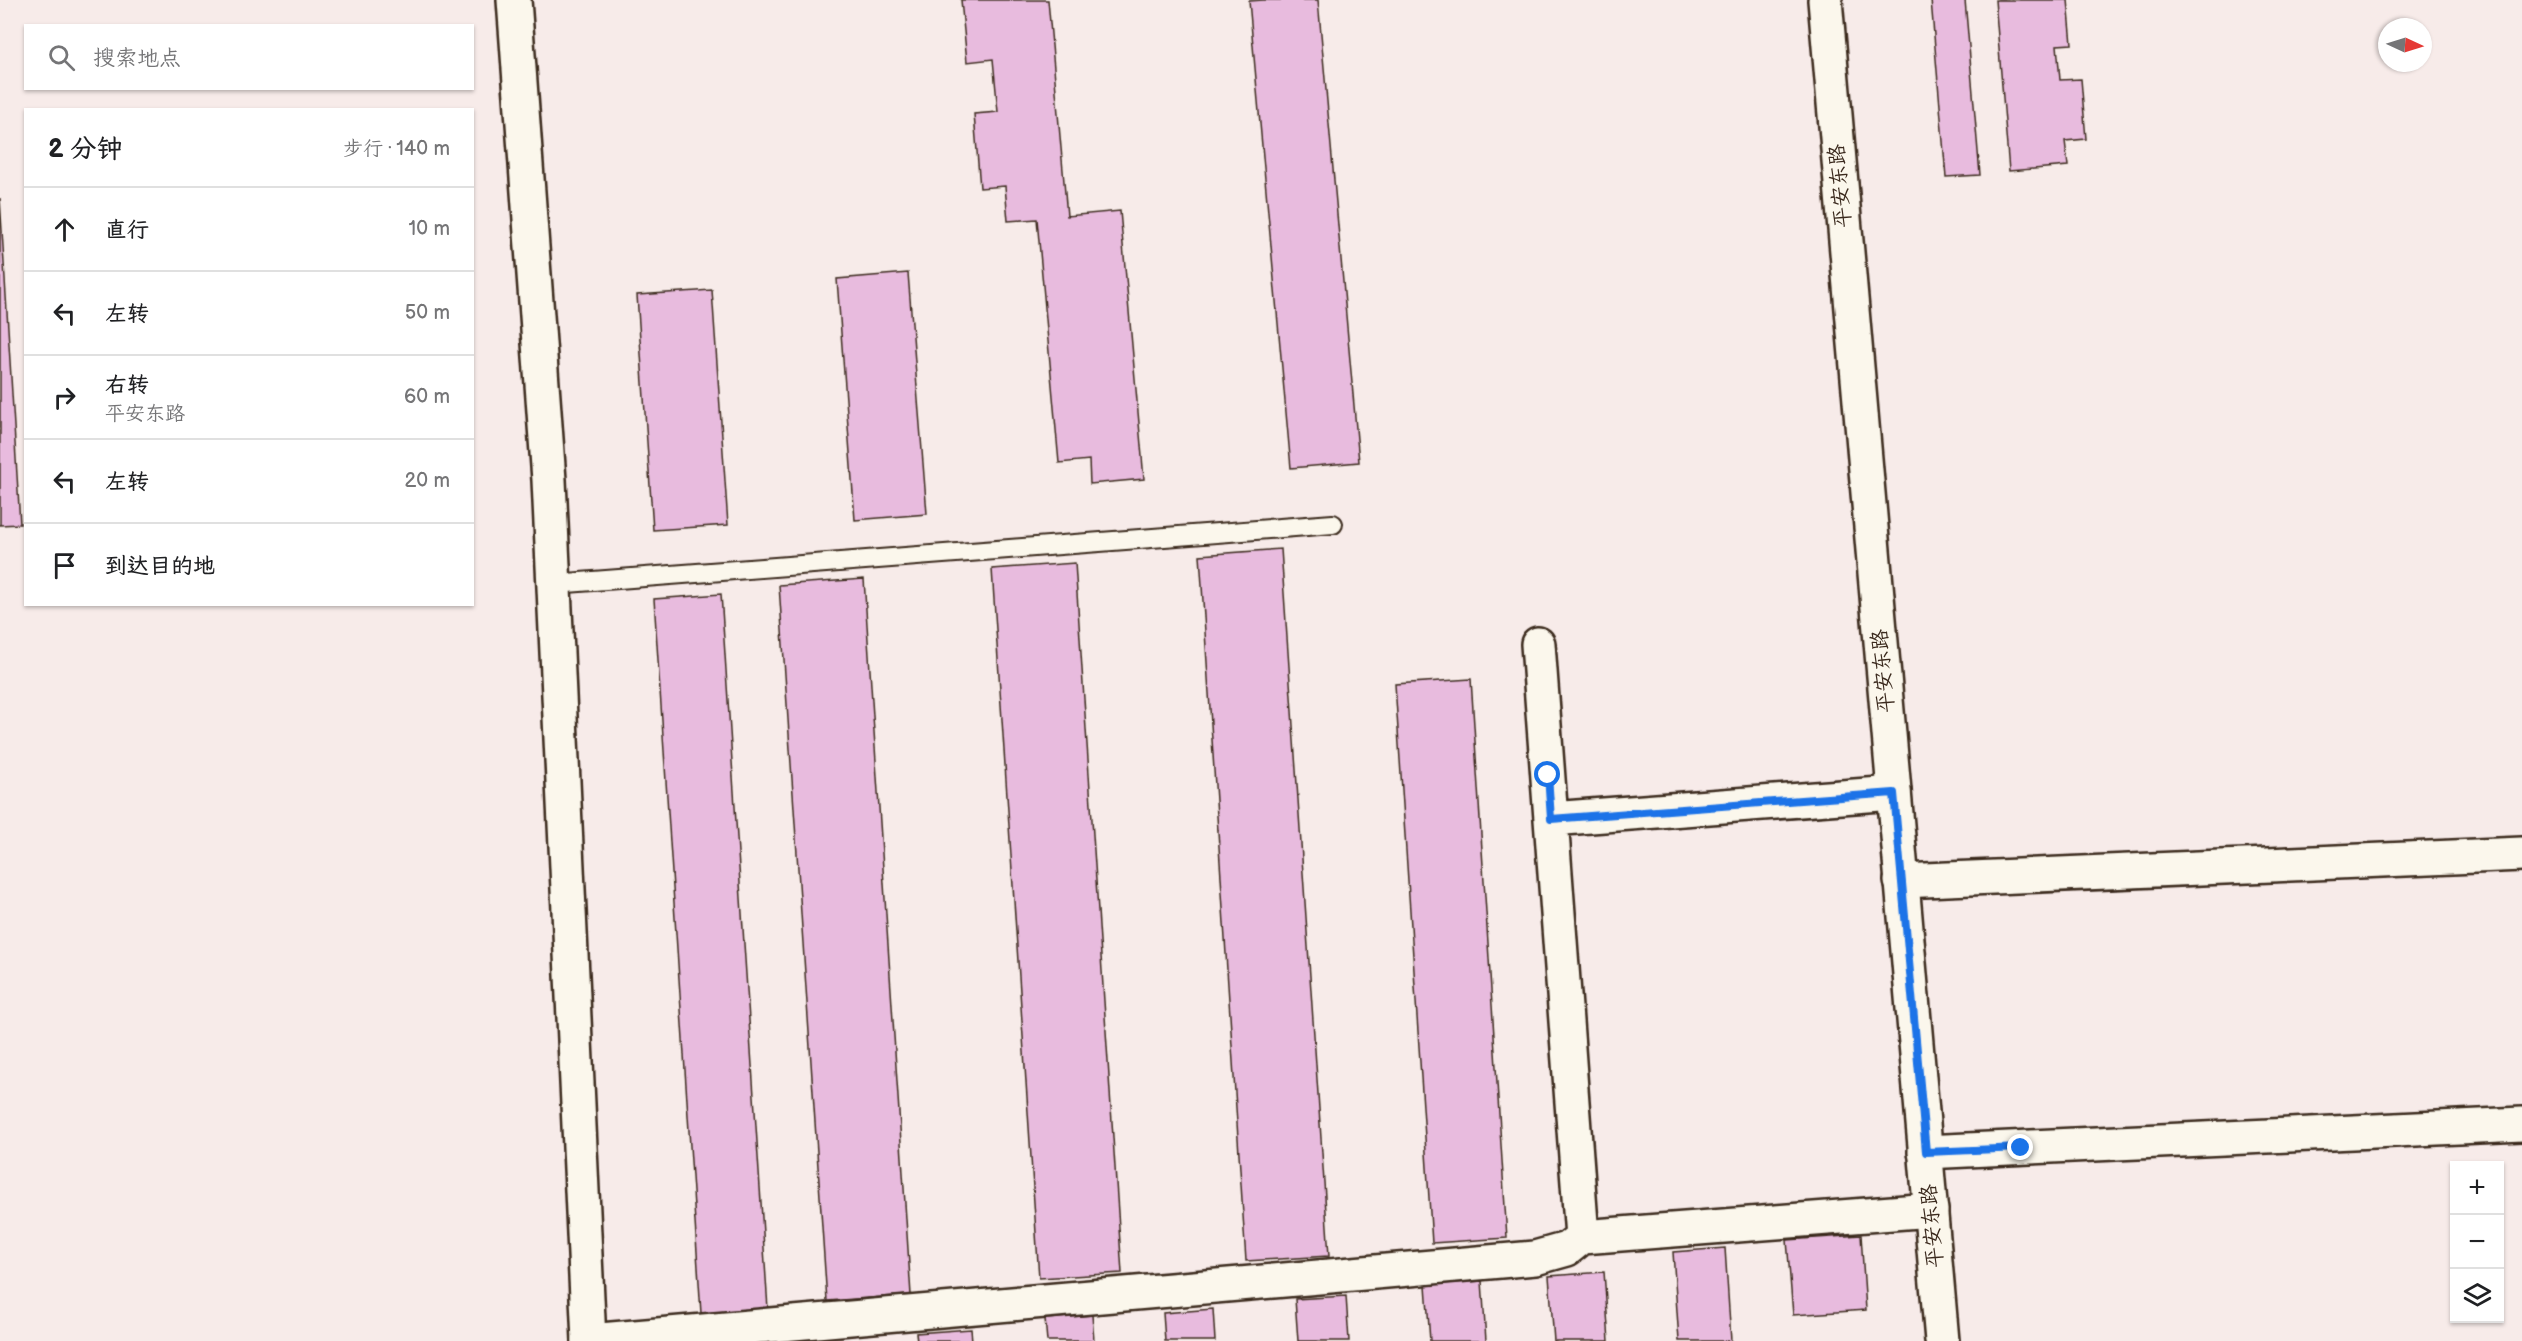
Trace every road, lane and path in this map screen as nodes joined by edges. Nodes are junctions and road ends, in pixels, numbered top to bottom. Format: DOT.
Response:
graph roads {
  1 [pos="514,0"];
  2 [pos="1825,0"];
  3 [pos="1333,524"];
  4 [pos="554,584"];
  5 [pos="1538,644"];
  6 [pos="1894,793"];
  7 [pos="1551,819"];
  8 [pos="2522,854"];
  9 [pos="1901,881"];
  10 [pos="2522,1124"];
  11 [pos="1926,1152"];
  12 [pos="1930,1210"];
  13 [pos="1582,1237"];
  14 [pos="589,1341"];
  15 [pos="1942,1341"];
  1 -- 4 [label="street"];
  2 -- 6 [label="street, 平安东路"];
  3 -- 4 [label="lane"];
  4 -- 14 [label="street"];
  5 -- 7 [label="street"];
  6 -- 7 [label="street"];
  6 -- 9 [label="street, 平安东路"];
  7 -- 13 [label="street"];
  8 -- 9 [label="street"];
  9 -- 11 [label="street, 平安东路"];
  10 -- 11 [label="street"];
  11 -- 12 [label="street, 平安东路"];
  12 -- 13 [label="street"];
  12 -- 15 [label="street, 平安东路"];
  13 -- 14 [label="street"];
}
